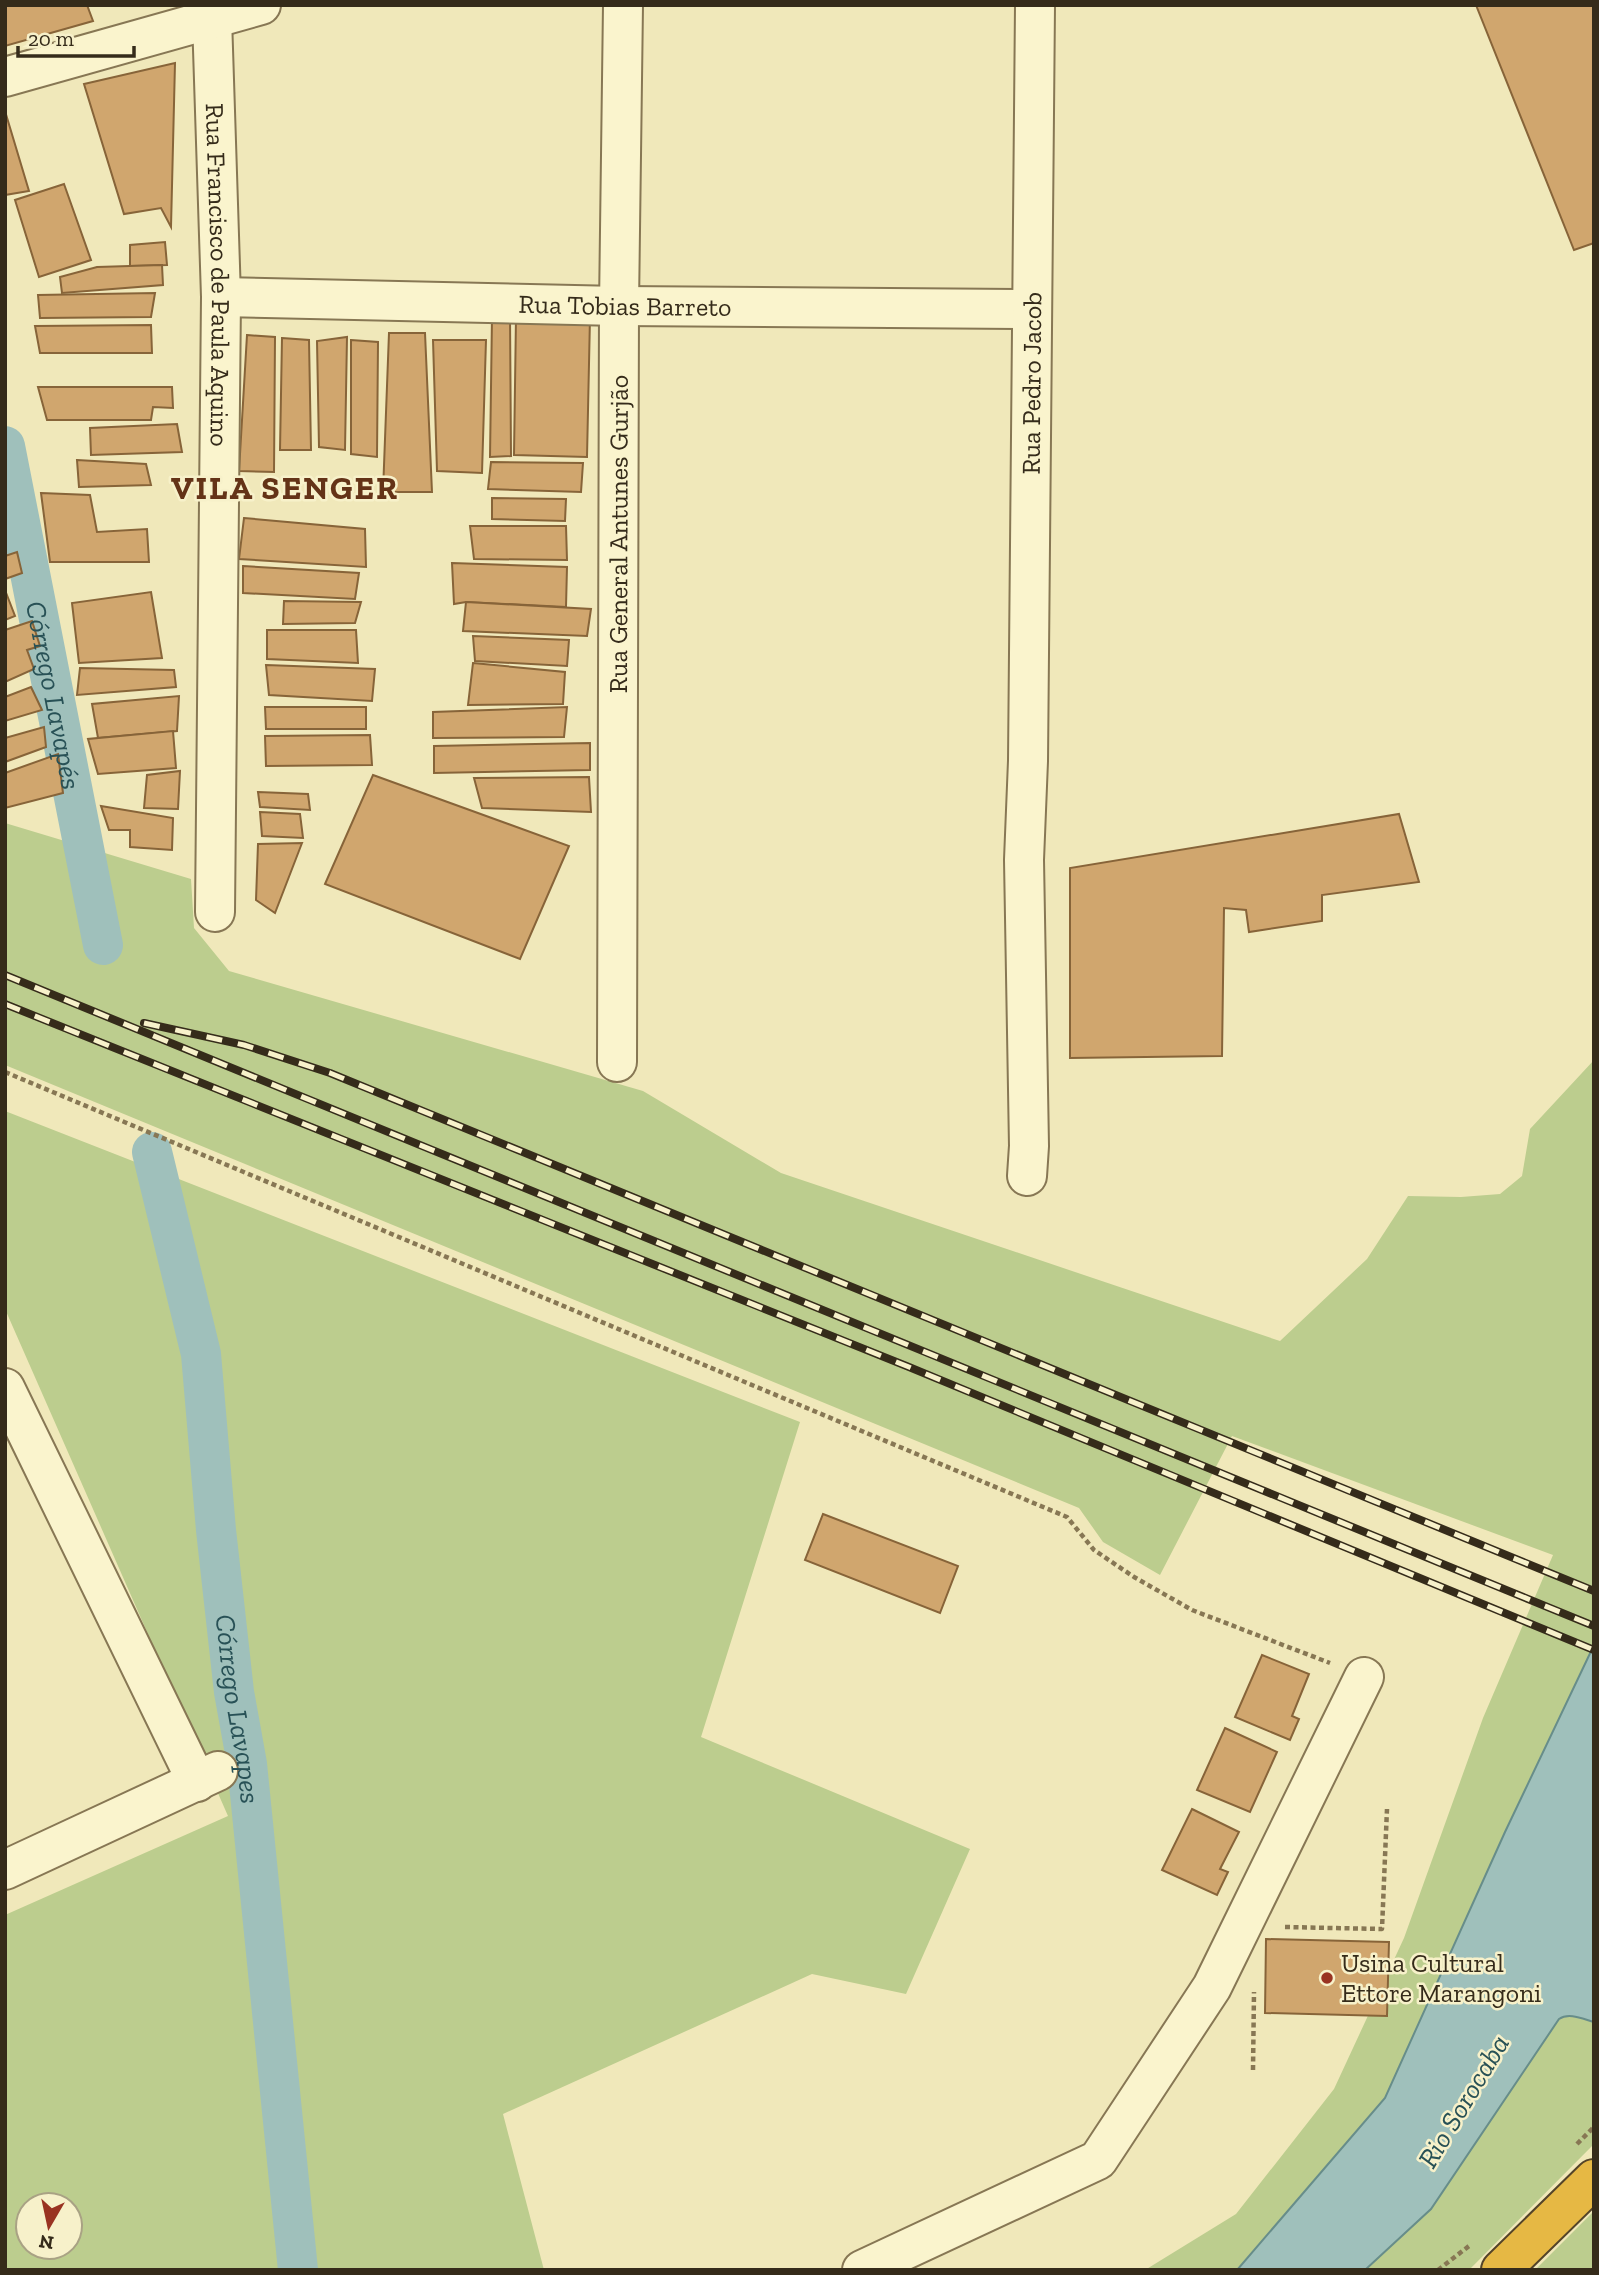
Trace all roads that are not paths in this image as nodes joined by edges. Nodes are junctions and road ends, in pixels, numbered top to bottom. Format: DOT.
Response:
graph roads {
  1 [pos="261,5"];
  2 [pos="623,5"];
  3 [pos="1035,5"];
  4 [pos="212,18"];
  5 [pos="5,77"];
  6 [pos="220,297"];
  7 [pos="619,306"];
  8 [pos="1031,309"];
  9 [pos="215,912"];
  10 [pos="617,1062"];
  11 [pos="1027,1176"];
  12 [pos="5,1388"];
  13 [pos="1364,1677"];
  14 [pos="5,1870"];
  15 [pos="1594,2179"];
  16 [pos="862,2270"];
  17 [pos="1501,2270"];
  1 -- 4 [label="street"];
  2 -- 7 [label="street, Rua General Antunes Gurjão"];
  3 -- 8 [label="street, Rua Pedro Jacob"];
  4 -- 5 [label="street"];
  4 -- 6 [label="street, Rua Francisco de Paula Aquino"];
  6 -- 7 [label="street, Rua Tobias Barreto"];
  6 -- 9 [label="street, Rua Francisco de Paula Aquino"];
  7 -- 8 [label="street, Rua Tobias Barreto"];
  7 -- 10 [label="street, Rua General Antunes Gurjão"];
  8 -- 11 [label="street, Rua Pedro Jacob"];
  12 -- 14 [label="street"];
  13 -- 16 [label="street"];
  15 -- 17 [label="highway"];
}
